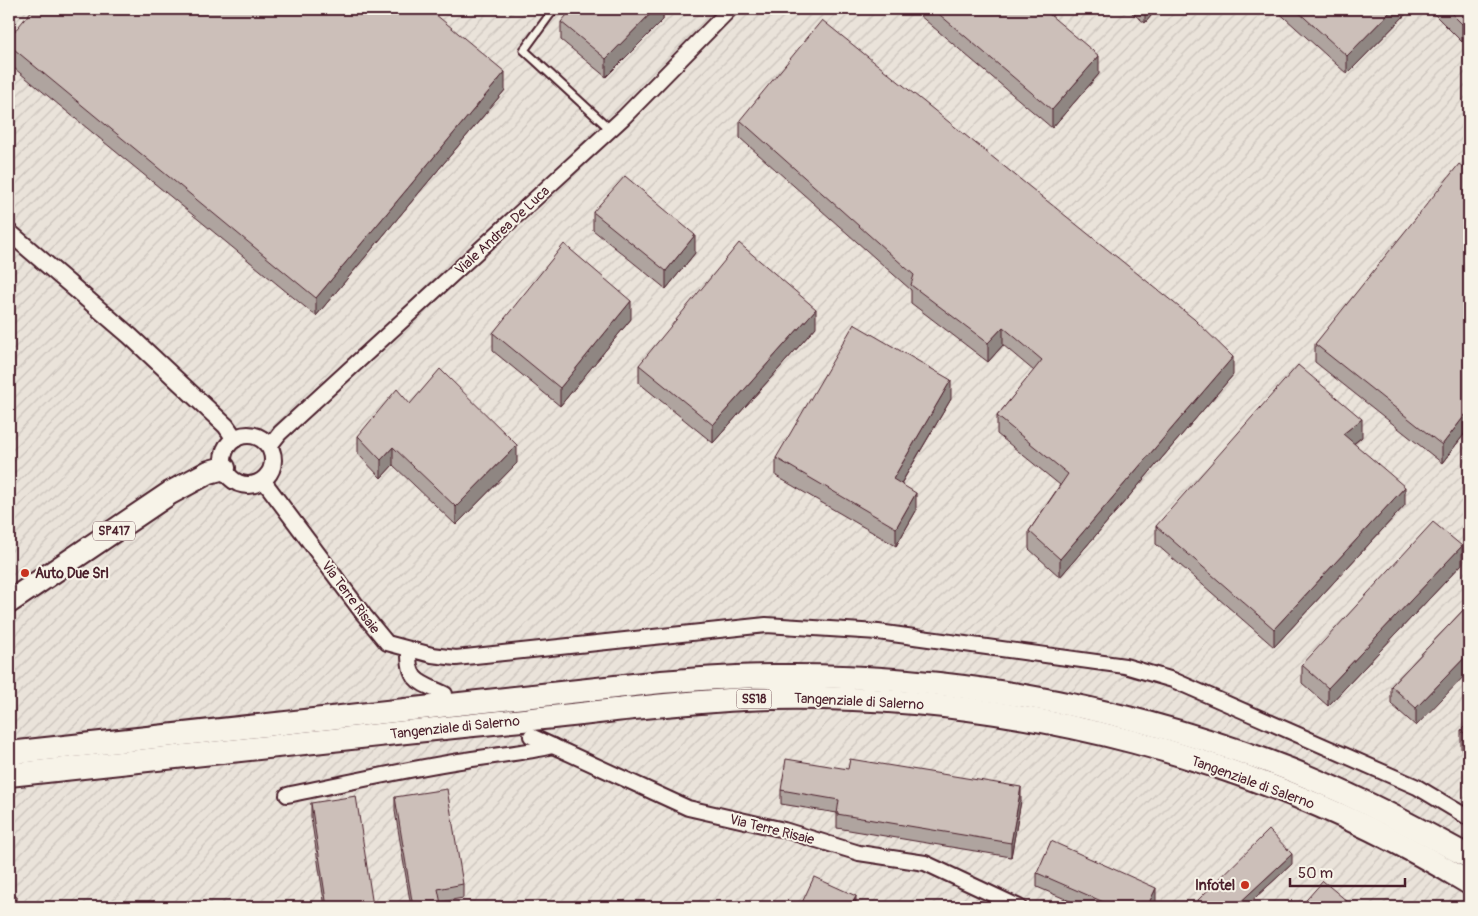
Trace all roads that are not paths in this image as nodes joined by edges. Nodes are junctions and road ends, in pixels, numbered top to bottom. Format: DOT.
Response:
graph roads {
  1 [pos="554,9"];
  2 [pos="730,9"];
  3 [pos="611,130"];
  4 [pos="9,232"];
  5 [pos="235,439"];
  6 [pos="269,447"];
  7 [pos="224,468"];
  8 [pos="264,480"];
  9 [pos="9,602"];
  10 [pos="409,650"];
  11 [pos="445,694"];
  12 [pos="530,736"];
  13 [pos="9,739"];
  14 [pos="83,745"];
  15 [pos="553,746"];
  16 [pos="9,752"];
  17 [pos="9,775"];
  18 [pos="287,795"];
  19 [pos="1469,818"];
  20 [pos="1469,857"];
  21 [pos="1469,883"];
  22 [pos="1019,907"];
  1 -- 3 [label="lane"];
  2 -- 3 [label="street, Viale Andrea De Luca"];
  3 -- 6 [label="street, Viale Andrea De Luca"];
  4 -- 5 [label="street"];
  5 -- 6 [label="street"];
  5 -- 7 [label="street"];
  6 -- 8 [label="street"];
  7 -- 8 [label="street"];
  7 -- 9 [label="highway, SP417"];
  8 -- 10 [label="street, Via Terre Risaie"];
  10 -- 11 [label="street"];
  10 -- 19 [label="street, Via Terre Risaie"];
  12 -- 15 [label="street, Via Terre Risaie"];
  13 -- 14 [label="highway"];
  14 -- 16 [label="highway, Tangenziale di Salerno / SS18"];
  14 -- 20 [label="highway, Tangenziale di Salerno / SS18"];
  15 -- 18 [label="street"];
  15 -- 22 [label="street, Via Terre Risaie"];
  17 -- 21 [label="highway, Tangenziale di Salerno / SS18"];
}
